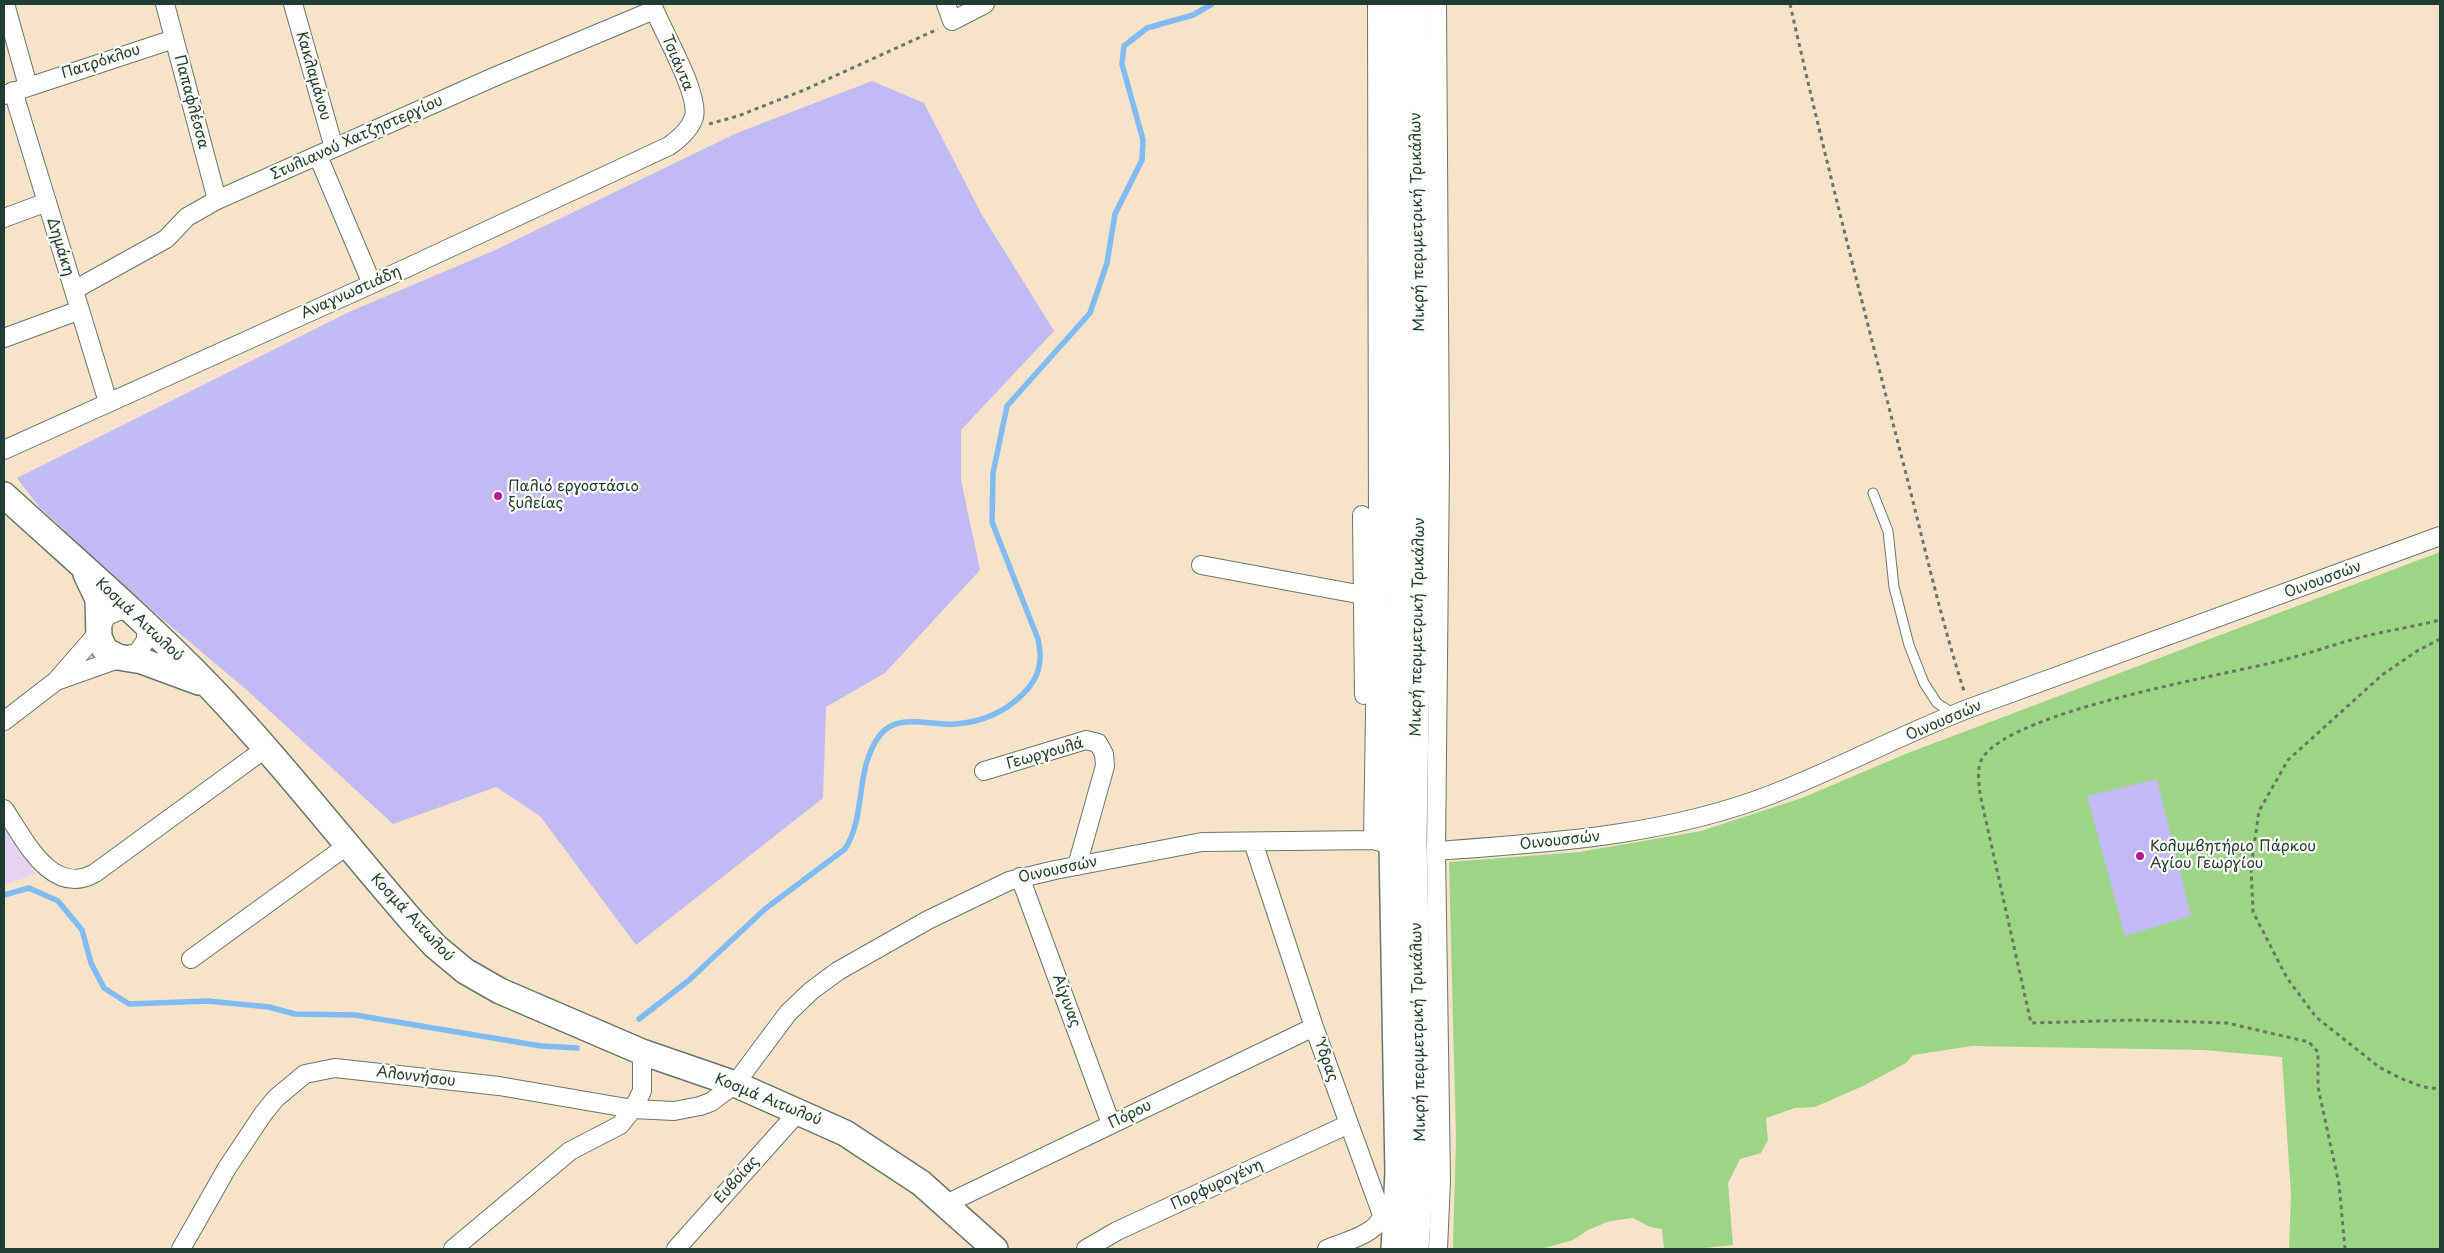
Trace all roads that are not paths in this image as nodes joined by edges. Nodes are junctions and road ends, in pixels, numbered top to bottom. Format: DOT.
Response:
graph roads {
  1 [pos="5,4"];
  2 [pos="165,4"];
  3 [pos="292,4"];
  4 [pos="946,4"];
  5 [pos="984,4"];
  6 [pos="1377,4"];
  7 [pos="1396,4"];
  8 [pos="1416,4"];
  9 [pos="1437,4"];
  10 [pos="653,7"];
  11 [pos="174,38"];
  12 [pos="15,91"];
  13 [pos="691,124"];
  14 [pos="326,152"];
  15 [pos="217,200"];
  16 [pos="47,202"];
  17 [pos="4,218"];
  18 [pos="372,284"];
  19 [pos="74,290"];
  20 [pos="80,310"];
  21 [pos="4,338"];
  22 [pos="108,402"];
  23 [pos="4,450"];
  24 [pos="1873,493"];
  25 [pos="4,495"];
  26 [pos="1362,515"];
  27 [pos="2440,536"];
  28 [pos="1201,565"];
  29 [pos="82,566"];
  30 [pos="1363,595"];
  31 [pos="141,619"];
  32 [pos="100,629"];
  33 [pos="125,658"];
  34 [pos="56,681"];
  35 [pos="208,685"];
  36 [pos="1962,712"];
  37 [pos="4,721"];
  38 [pos="266,748"];
  39 [pos="984,771"];
  40 [pos="4,809"];
  41 [pos="1253,842"];
  42 [pos="1377,842"];
  43 [pos="348,845"];
  44 [pos="1436,851"];
  45 [pos="1077,866"];
  46 [pos="1020,877"];
  47 [pos="191,959"];
  48 [pos="1314,1026"];
  49 [pos="642,1052"];
  50 [pos="735,1084"];
  51 [pos="633,1109"];
  52 [pos="799,1111"];
  53 [pos="1111,1124"];
  54 [pos="1349,1124"];
  55 [pos="946,1204"];
  56 [pos="181,1249"];
  57 [pos="453,1249"];
  58 [pos="676,1249"];
  59 [pos="995,1249"];
  60 [pos="1086,1249"];
  61 [pos="1327,1249"];
  62 [pos="1394,1249"];
  63 [pos="1416,1249"];
  64 [pos="1438,1249"];
  1 -- 12 [label="street, Δημάκη"];
  2 -- 11 [label="street, Παπαφλέσσα"];
  3 -- 14 [label="street, Κακλαμάνου"];
  4 -- 5 [label="street"];
  6 -- 42 [label="street"];
  7 -- 42 [label="main road, Μικρή περιμετρική Τρικάλων"];
  8 -- 63 [label="main road, Μικρή περιμετρική Τρικάλων"];
  9 -- 44 [label="street"];
  10 -- 13 [label="street, Τσιάντα"];
  10 -- 14 [label="street, Στυλιανού Χατζηστεργίου"];
  11 -- 12 [label="street, Πατρόκλου"];
  11 -- 15 [label="street, Παπαφλέσσα"];
  12 -- 16 [label="street, Δημάκη"];
  13 -- 18 [label="street, Αναγνωστιάδη"];
  14 -- 15 [label="street, Στυλιανού Χατζηστεργίου"];
  14 -- 18 [label="street, Κακλαμάνου"];
  15 -- 19 [label="street, Στυλιανού Χατζηστεργίου"];
  16 -- 17 [label="street"];
  16 -- 19 [label="street, Δημάκη"];
  18 -- 22 [label="street, Αναγνωστιάδη"];
  19 -- 20 [label="street, Δημάκη"];
  20 -- 21 [label="street"];
  20 -- 22 [label="street, Δημάκη"];
  22 -- 23 [label="street, Αναγνωστιάδη"];
  24 -- 36 [label="lane"];
  25 -- 29 [label="main road, Κοσμά Αιτωλού"];
  26 -- 30 [label="street"];
  27 -- 36 [label="street, Οινουσσών"];
  28 -- 30 [label="street"];
  29 -- 31 [label="main road, Κοσμά Αιτωλού"];
  29 -- 32 [label="main road"];
  30 -- 42 [label="street"];
  31 -- 32 [label="street"];
  31 -- 33 [label="street"];
  31 -- 35 [label="main road, Κοσμά Αιτωλού"];
  32 -- 33 [label="main road"];
  32 -- 34 [label="street"];
  33 -- 34 [label="street"];
  33 -- 35 [label="main road"];
  34 -- 37 [label="street"];
  35 -- 38 [label="main road, Κοσμά Αιτωλού"];
  36 -- 44 [label="street, Οινουσσών"];
  38 -- 40 [label="street"];
  38 -- 43 [label="main road, Κοσμά Αιτωλού"];
  39 -- 45 [label="street, Γεωργουλά"];
  41 -- 42 [label="street, Οινουσσών"];
  41 -- 45 [label="street, Οινουσσών"];
  41 -- 48 [label="street, Ύδρας"];
  42 -- 62 [label="main road, Μικρή περιμετρική Τρικάλων"];
  43 -- 47 [label="street"];
  43 -- 49 [label="main road, Κοσμά Αιτωλού"];
  44 -- 64 [label="street"];
  45 -- 46 [label="street, Οινουσσών"];
  46 -- 50 [label="street, Οινουσσών"];
  46 -- 53 [label="street, Αίγινας"];
  48 -- 53 [label="street, Πόρου"];
  48 -- 54 [label="street, Ύδρας"];
  49 -- 50 [label="main road, Κοσμά Αιτωλού"];
  49 -- 51 [label="street"];
  50 -- 51 [label="street, Αλοννήσου"];
  50 -- 52 [label="main road, Κοσμά Αιτωλού"];
  51 -- 56 [label="street, Αλοννήσου"];
  51 -- 57 [label="street"];
  52 -- 55 [label="main road, Κοσμά Αιτωλού"];
  52 -- 58 [label="street, Ευβοίας"];
  53 -- 55 [label="street, Πόρου"];
  54 -- 60 [label="street, Πορφυρογένη"];
  54 -- 61 [label="street, Ύδρας"];
  55 -- 59 [label="main road, Κοσμά Αιτωλού"];
}
